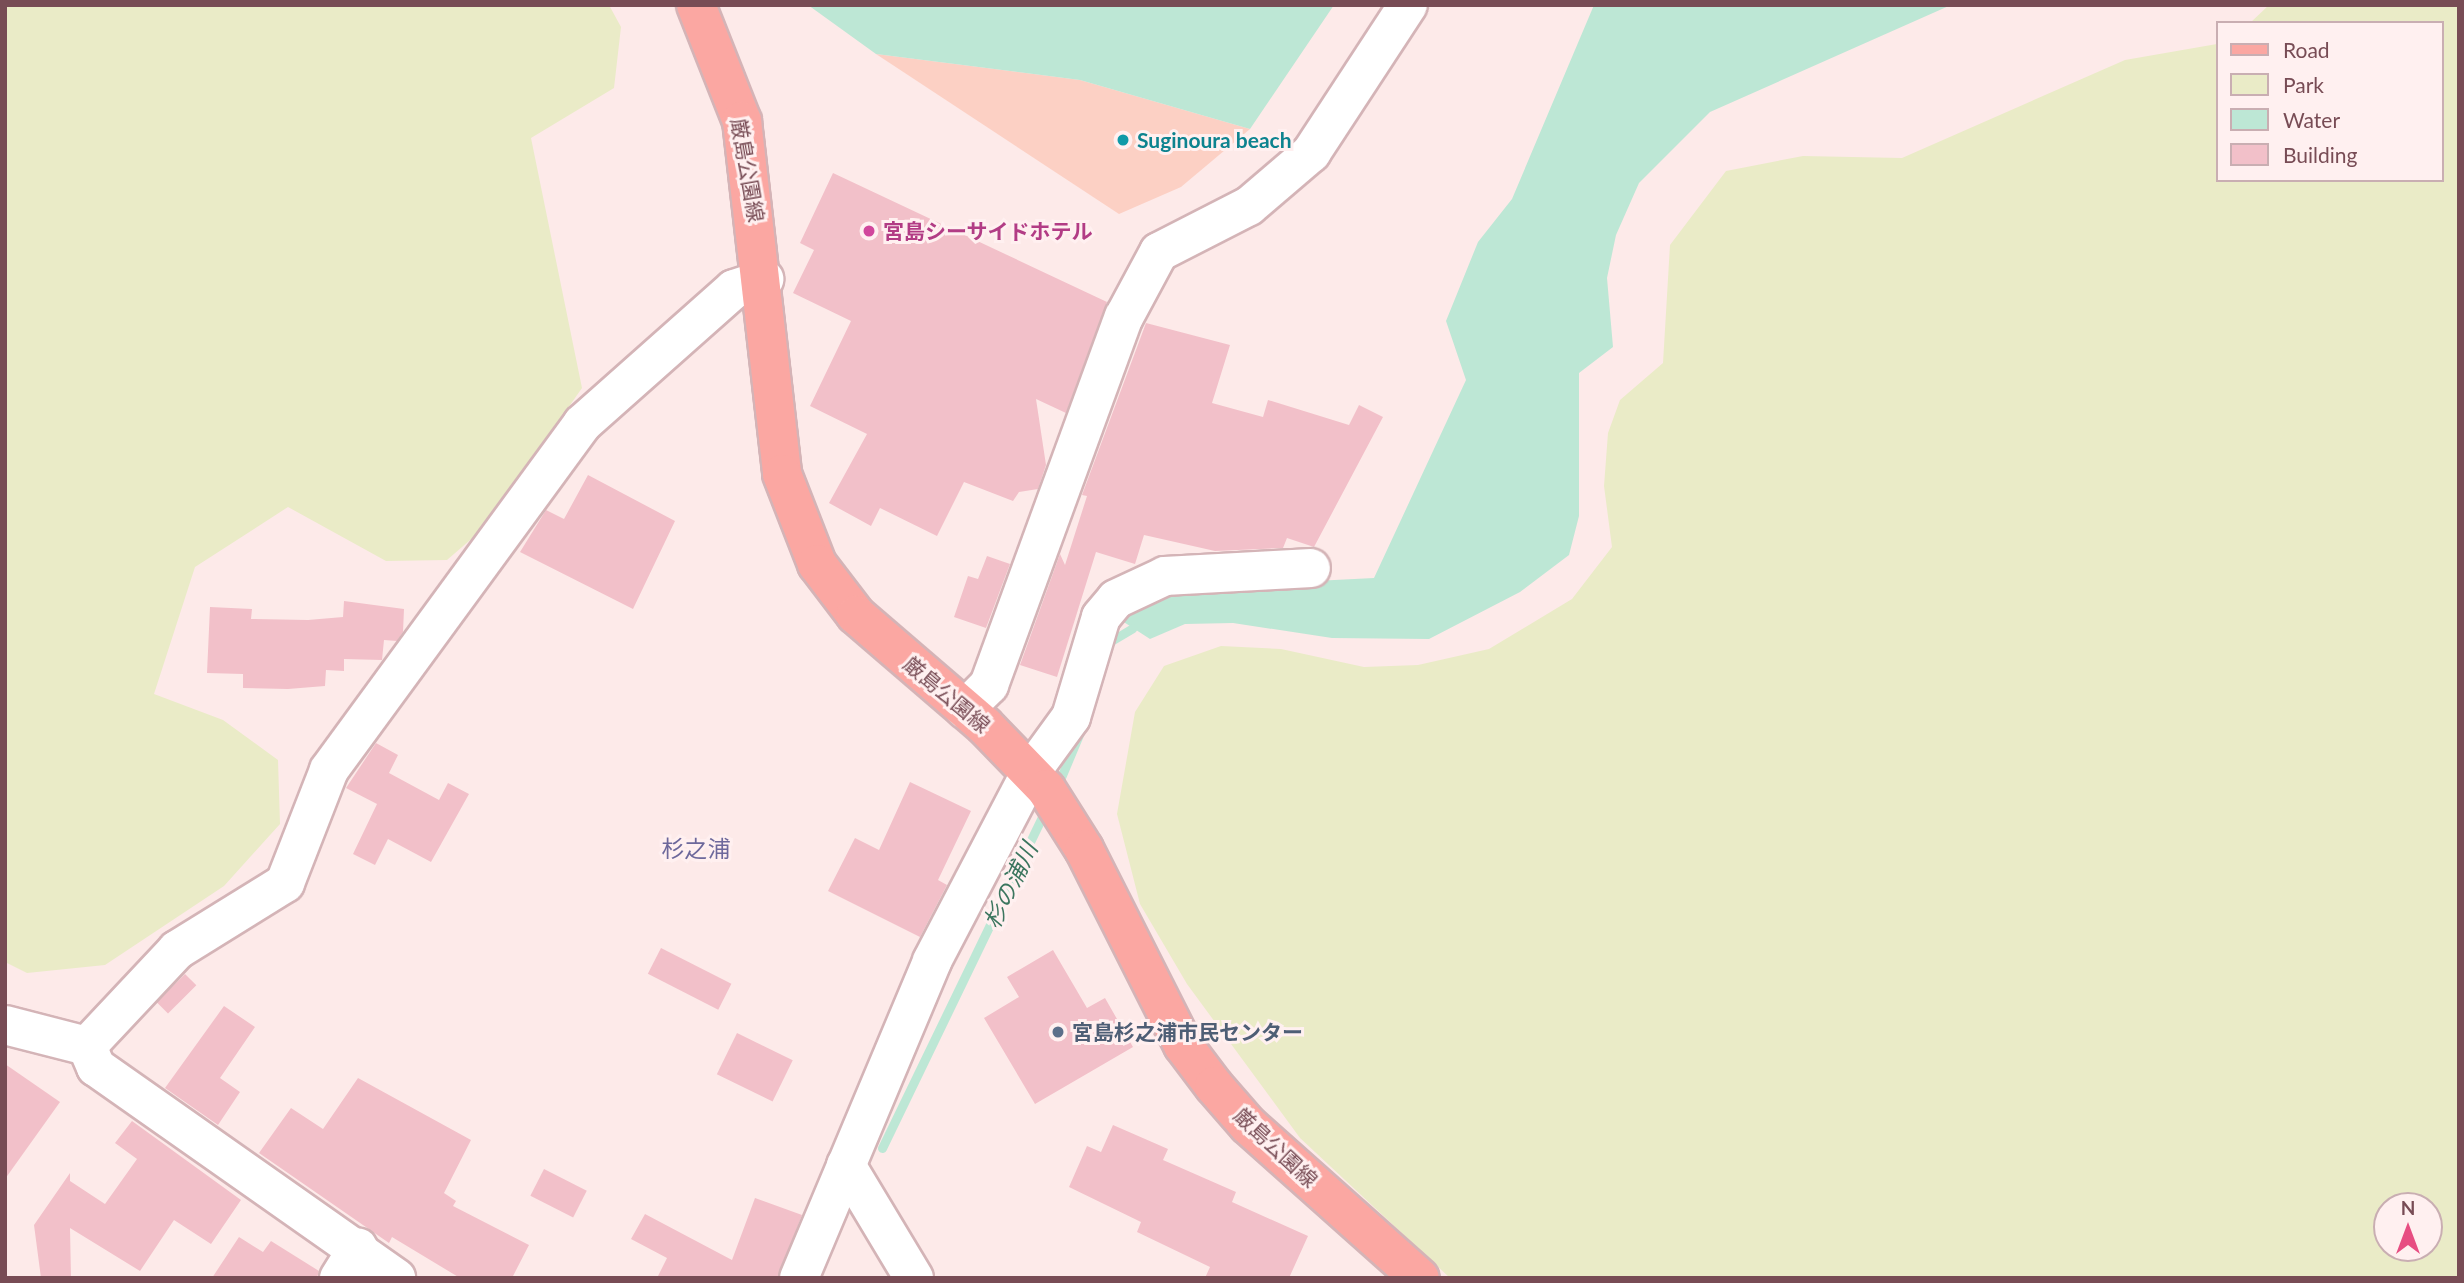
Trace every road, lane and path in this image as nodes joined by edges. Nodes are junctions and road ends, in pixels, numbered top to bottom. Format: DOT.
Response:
graph roads {
  1 [pos="696,5"];
  2 [pos="1408,5"];
  3 [pos="764,279"];
  4 [pos="1311,568"];
  5 [pos="965,709"];
  6 [pos="1039,781"];
  7 [pos="5,1025"];
  8 [pos="87,1046"];
  9 [pos="846,1165"];
  10 [pos="348,1263"];
  11 [pos="396,1278"];
  12 [pos="799,1278"];
  13 [pos="914,1278"];
  14 [pos="1420,1278"];
  1 -- 3 [label="main road, 厳島公園線"];
  2 -- 5 [label="street"];
  3 -- 5 [label="main road, 厳島公園線"];
  3 -- 8 [label="street"];
  4 -- 6 [label="street"];
  5 -- 6 [label="main road, 厳島公園線"];
  6 -- 9 [label="street"];
  6 -- 14 [label="main road, 厳島公園線"];
  7 -- 8 [label="street"];
  8 -- 10 [label="street"];
  9 -- 12 [label="street"];
  9 -- 13 [label="street"];
  10 -- 11 [label="street"];
}
